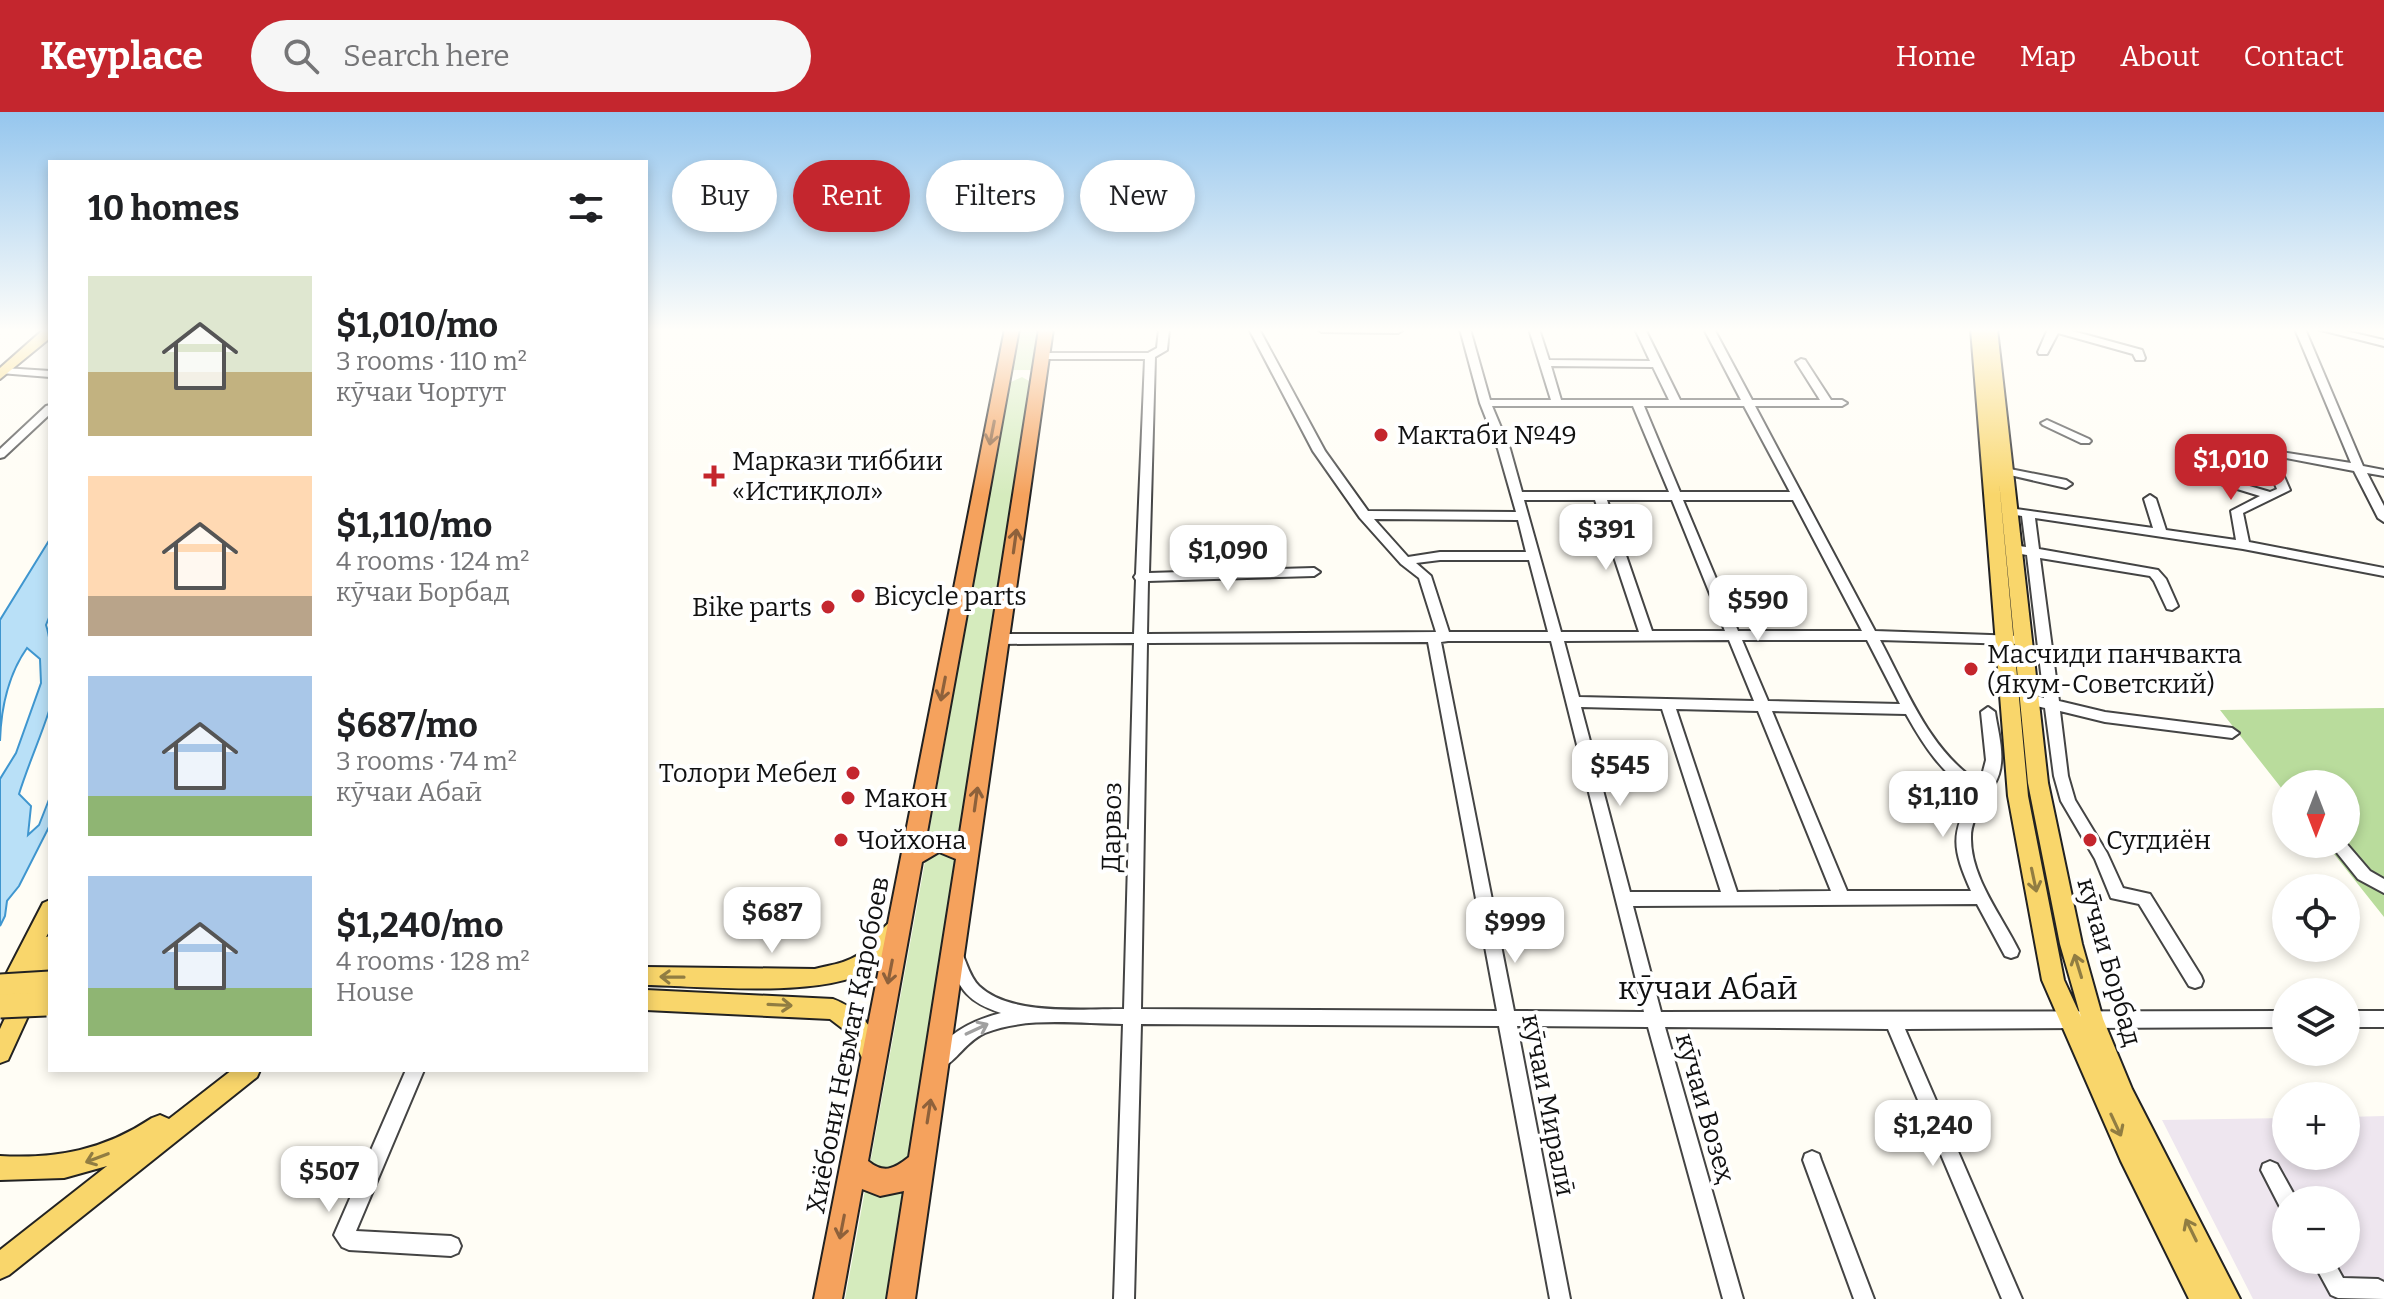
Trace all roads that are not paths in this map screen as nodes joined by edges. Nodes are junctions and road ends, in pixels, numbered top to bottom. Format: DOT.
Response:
graph roads {
  1 [pos="1019,384"];
  2 [pos="1020,384"];
  3 [pos="1149,384"];
  4 [pos="1284,384"];
  5 [pos="1480,384"];
  6 [pos="1551,384"];
  7 [pos="1667,384"];
  8 [pos="1739,384"];
  9 [pos="1816,384"];
  10 [pos="1984,384"];
  11 [pos="1996,384"];
  12 [pos="2323,384"];
  13 [pos="1485,403"];
  14 [pos="1557,403"];
  15 [pos="1676,403"];
  16 [pos="1749,403"];
  17 [pos="1828,403"];
  18 [pos="1842,403"];
  19 [pos="1638,404"];
  20 [pos="48,410"];
  21 [pos="2047,423"];
  22 [pos="2085,441"];
  23 [pos="0,455"];
  24 [pos="2359,469"];
  25 [pos="2212,470"];
  26 [pos="2005,471"];
  27 [pos="2384,473"];
  28 [pos="2066,484"];
  29 [pos="1599,495"];
  30 [pos="1677,495"];
  31 [pos="1516,496"];
  32 [pos="1798,496"];
  33 [pos="2271,496"];
  34 [pos="2150,499"];
  35 [pos="2018,512"];
  36 [pos="1364,515"];
  37 [pos="1520,516"];
  38 [pos="2384,518"];
  39 [pos="2161,533"];
  40 [pos="2243,545"];
  41 [pos="2013,549"];
  42 [pos="2034,553"];
  43 [pos="1533,556"];
  44 [pos="1405,561"];
  45 [pos="1314,572"];
  46 [pos="2384,572"];
  47 [pos="1140,577"];
  48 [pos="2172,606"];
  49 [pos="1872,635"];
  50 [pos="1556,636"];
  51 [pos="1647,636"];
  52 [pos="1735,636"];
  53 [pos="1439,638"];
  54 [pos="1000,639"];
  55 [pos="2014,639"];
  56 [pos="1138,640"];
  57 [pos="2029,699"];
  58 [pos="1573,702"];
  59 [pos="1667,703"];
  60 [pos="1763,704"];
  61 [pos="2051,704"];
  62 [pos="1910,709"];
  63 [pos="1988,712"];
  64 [pos="2232,733"];
  65 [pos="1981,791"];
  66 [pos="968,856"];
  67 [pos="911,858"];
  68 [pos="2350,858"];
  69 [pos="2384,887"];
  70 [pos="1982,897"];
  71 [pos="1731,898"];
  72 [pos="1842,898"];
  73 [pos="1624,899"];
  74 [pos="48,913"];
  75 [pos="899,926"];
  76 [pos="48,949"];
  77 [pos="953,950"];
  78 [pos="2011,951"];
  79 [pos="648,976"];
  80 [pos="2195,981"];
  81 [pos="0,986"];
  82 [pos="48,997"];
  83 [pos="48,997"];
  84 [pos="648,1000"];
  85 [pos="0,1006"];
  86 [pos="1033,1016"];
  87 [pos="1133,1017"];
  88 [pos="2067,1018"];
  89 [pos="1654,1019"];
  90 [pos="2092,1019"];
  91 [pos="2272,1019"];
  92 [pos="2360,1019"];
  93 [pos="2384,1019"];
  94 [pos="1505,1020"];
  95 [pos="1893,1021"];
  96 [pos="0,1053"];
  97 [pos="874,1059"];
  98 [pos="936,1067"];
  99 [pos="229,1072"];
  100 [pos="246,1072"];
  101 [pos="414,1072"];
  102 [pos="1812,1160"];
  103 [pos="922,1163"];
  104 [pos="853,1166"];
  105 [pos="0,1168"];
  106 [pos="2270,1170"];
  107 [pos="2279,1186"];
  108 [pos="451,1246"];
  109 [pos="0,1266"];
  110 [pos="2330,1274"];
  111 [pos="828,1299"];
  112 [pos="901,1299"];
  113 [pos="1124,1299"];
  114 [pos="1560,1299"];
  115 [pos="1733,1299"];
  116 [pos="1864,1299"];
  117 [pos="2012,1299"];
  118 [pos="2203,1299"];
  119 [pos="2227,1299"];
  120 [pos="2384,1299"];
  1 -- 67 [label="highway, Хиёбони Неъмат Қаробоев, one-way"];
  54 -- 2 [label="highway, Хиёбони Неъмат Қаробоев, one-way"];
  3 -- 47 [label="street, Дарвоз"];
  4 -- 36 [label="street, кӯчаи Миралӣ"];
  5 -- 13 [label="street, кӯчаи Возеҳ"];
  6 -- 14 [label="street"];
  7 -- 15 [label="street"];
  8 -- 16 [label="street"];
  9 -- 17 [label="street"];
  10 -- 55 [label="main road, кӯчаи Борбад"];
  11 -- 26 [label="main road, кӯчаи Борбад"];
  12 -- 24 [label="street"];
  13 -- 14 [label="street"];
  13 -- 31 [label="street, кӯчаи Возеҳ"];
  14 -- 19 [label="street"];
  15 -- 16 [label="street"];
  15 -- 19 [label="street"];
  16 -- 17 [label="street"];
  16 -- 32 [label="street"];
  17 -- 18 [label="street"];
  19 -- 30 [label="street"];
  20 -- 23 [label="street"];
  21 -- 22 [label="street"];
  24 -- 27 [label="street"];
  24 -- 33 [label="street"];
  24 -- 38 [label="street"];
  25 -- 33 [label="street"];
  26 -- 28 [label="street"];
  26 -- 35 [label="main road, кӯчаи Борбад"];
  29 -- 30 [label="street"];
  29 -- 31 [label="street"];
  29 -- 51 [label="street"];
  30 -- 32 [label="street"];
  30 -- 52 [label="street"];
  31 -- 37 [label="street, кӯчаи Возеҳ"];
  32 -- 49 [label="street"];
  33 -- 40 [label="street"];
  34 -- 39 [label="street"];
  35 -- 39 [label="street"];
  35 -- 41 [label="main road, кӯчаи Борбад"];
  35 -- 42 [label="street"];
  36 -- 37 [label="street"];
  36 -- 44 [label="street, кӯчаи Миралӣ"];
  37 -- 43 [label="street, кӯчаи Возеҳ"];
  39 -- 40 [label="street"];
  40 -- 46 [label="street"];
  41 -- 42 [label="street"];
  41 -- 55 [label="main road, кӯчаи Борбад"];
  42 -- 48 [label="street"];
  42 -- 61 [label="street"];
  43 -- 44 [label="street"];
  43 -- 50 [label="street, кӯчаи Возеҳ"];
  44 -- 53 [label="street, кӯчаи Миралӣ"];
  45 -- 47 [label="street"];
  47 -- 56 [label="street, Дарвоз"];
  49 -- 52 [label="street"];
  49 -- 55 [label="street"];
  49 -- 62 [label="street"];
  50 -- 51 [label="street"];
  50 -- 53 [label="street"];
  50 -- 58 [label="street, кӯчаи Возеҳ"];
  51 -- 52 [label="street"];
  52 -- 60 [label="street"];
  53 -- 56 [label="street"];
  53 -- 94 [label="street, кӯчаи Миралӣ"];
  54 -- 56 [label="street"];
  66 -- 54 [label="highway, Хиёбони Неъмат Қаробоев, one-way"];
  55 -- 57 [label="main road, кӯчаи Борбад"];
  55 -- 88 [label="main road, кӯчаи Борбад, one-way"];
  56 -- 87 [label="street, Дарвоз"];
  57 -- 61 [label="street"];
  90 -- 57 [label="main road, кӯчаи Борбад, one-way"];
  58 -- 59 [label="street"];
  58 -- 73 [label="street, кӯчаи Возеҳ"];
  59 -- 60 [label="street"];
  59 -- 71 [label="street"];
  60 -- 62 [label="street"];
  60 -- 72 [label="street"];
  61 -- 64 [label="street"];
  61 -- 80 [label="street"];
  62 -- 65 [label="street"];
  63 -- 65 [label="street"];
  65 -- 70 [label="street"];
  66 -- 67 [label="highway"];
  66 -- 77 [label="highway, Хиёбони Неъмат Қаробоев"];
  67 -- 75 [label="highway, Хиёбони Неъмат Қаробоев"];
  68 -- 69 [label="street"];
  70 -- 72 [label="street"];
  70 -- 78 [label="street"];
  71 -- 72 [label="street"];
  71 -- 73 [label="street"];
  73 -- 89 [label="street, кӯчаи Возеҳ"];
  74 -- 85 [label="main road"];
  75 -- 79 [label="main road, one-way"];
  75 -- 97 [label="highway, Хиёбони Неъмат Қаробоев, one-way"];
  76 -- 96 [label="main road"];
  77 -- 86 [label="street, кӯчаи Абаӣ"];
  77 -- 98 [label="highway, Хиёбони Неъмат Қаробоев"];
  81 -- 83 [label="main road, bridge"];
  82 -- 85 [label="main road, bridge"];
  84 -- 97 [label="main road, one-way"];
  86 -- 87 [label="street, кӯчаи Абаӣ"];
  98 -- 86 [label="street, кӯчаи Абаӣ, one-way"];
  87 -- 94 [label="street, кӯчаи Абаӣ"];
  87 -- 113 [label="street, Дарвоз"];
  88 -- 90 [label="street, кӯчаи Абаӣ"];
  88 -- 95 [label="street, кӯчаи Абаӣ"];
  88 -- 118 [label="main road, кӯчаи Борбад, one-way"];
  89 -- 94 [label="street, кӯчаи Абаӣ"];
  89 -- 95 [label="street, кӯчаи Абаӣ"];
  89 -- 115 [label="street, кӯчаи Возеҳ"];
  90 -- 91 [label="street, кӯчаи Абаӣ"];
  119 -- 90 [label="main road, кӯчаи Борбад, one-way"];
  92 -- 93 [label="street"];
  94 -- 114 [label="street, кӯчаи Миралӣ"];
  95 -- 117 [label="street"];
  97 -- 104 [label="highway, Хиёбони Неъмат Қаробоев"];
  103 -- 98 [label="highway, Хиёбони Неъмат Қаробоев, one-way"];
  99 -- 105 [label="main road, one-way"];
  100 -- 109 [label="main road"];
  101 -- 108 [label="street"];
  102 -- 116 [label="street"];
  103 -- 104 [label="highway"];
  103 -- 112 [label="highway, Хиёбони Неъмат Қаробоев"];
  104 -- 111 [label="highway, Хиёбони Неъмат Қаробоев, one-way"];
  106 -- 107 [label="street"];
  110 -- 120 [label="street"];
}
